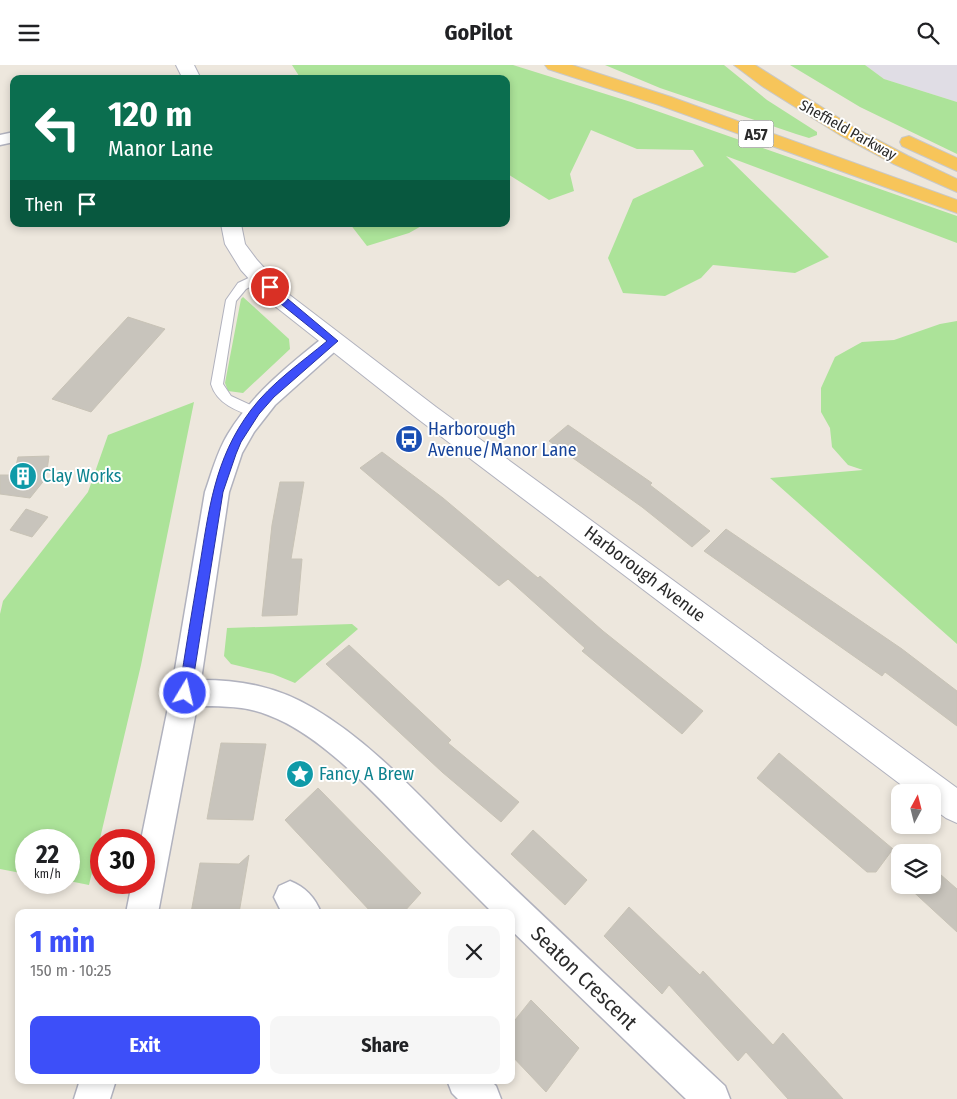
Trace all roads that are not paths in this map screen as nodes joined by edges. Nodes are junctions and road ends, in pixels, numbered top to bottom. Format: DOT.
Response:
graph roads {
  1 [pos="554,65"];
  2 [pos="743,65"];
  3 [pos="773,65"];
  4 [pos="818,94"];
  5 [pos="895,135"];
  6 [pos="957,165"];
  7 [pos="957,186"];
  8 [pos="957,207"];
  9 [pos="232,227"];
  10 [pos="260,276"];
  11 [pos="333,341"];
  12 [pos="255,411"];
  13 [pos="185,693"];
  14 [pos="957,807"];
  15 [pos="143,909"];
  16 [pos="513,909"];
  17 [pos="515,911"];
  18 [pos="97,1084"];
  19 [pos="469,1084"];
  20 [pos="92,1099"];
  21 [pos="483,1099"];
  22 [pos="712,1099"];
  1 -- 8 [label="highway, A57"];
  2 -- 7 [label="highway, Sheffield Parkway"];
  3 -- 4 [label="highway, Sheffield Parkway"];
  5 -- 6 [label="highway, Sheffield Parkway"];
  9 -- 10 [label="street, Harborough Avenue"];
  10 -- 11 [label="street, Harborough Avenue"];
  10 -- 12 [label="lane"];
  11 -- 12 [label="street"];
  11 -- 14 [label="street, Harborough Avenue"];
  12 -- 13 [label="street"];
  13 -- 15 [label="street"];
  13 -- 16 [label="street, Seaton Crescent"];
  17 -- 22 [label="street, Seaton Crescent"];
  18 -- 20 [label="street"];
  19 -- 21 [label="street"];
}
